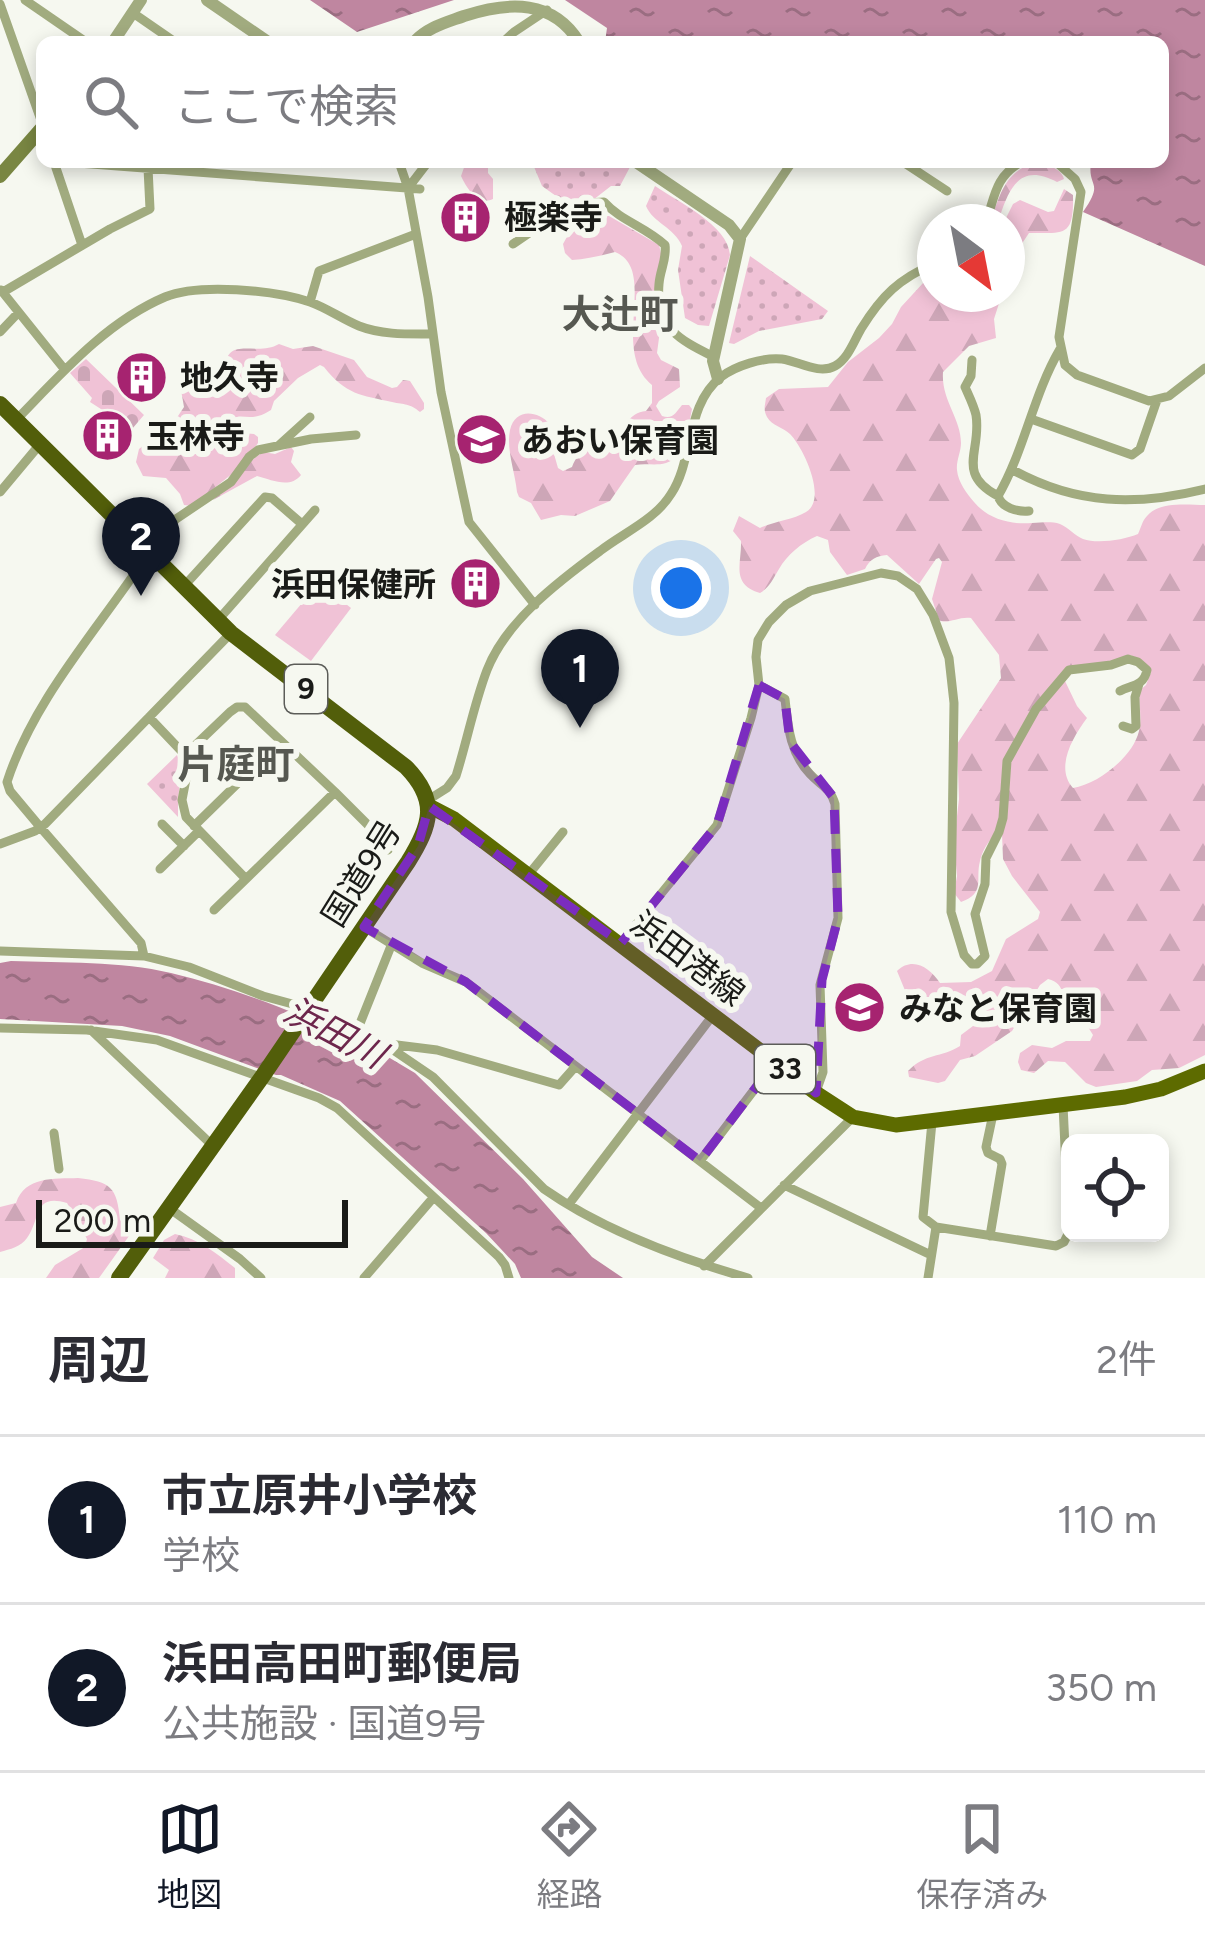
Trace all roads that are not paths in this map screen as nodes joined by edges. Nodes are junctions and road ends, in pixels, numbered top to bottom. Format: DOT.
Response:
graph roads {
  1 [pos="25,0"];
  2 [pos="141,0"];
  3 [pos="207,0"];
  4 [pos="0,4"];
  5 [pos="549,9"];
  6 [pos="133,13"];
  7 [pos="77,36"];
  8 [pos="117,36"];
  9 [pos="166,36"];
  10 [pos="259,36"];
  11 [pos="420,36"];
  12 [pos="510,36"];
  13 [pos="576,36"];
  14 [pos="36,109"];
  15 [pos="36,133"];
  16 [pos="55,168"];
  17 [pos="145,168"];
  18 [pos="168,168"];
  19 [pos="403,168"];
  20 [pos="425,168"];
  21 [pos="645,168"];
  22 [pos="788,168"];
  23 [pos="911,168"];
  24 [pos="1011,168"];
  25 [pos="1063,168"];
  26 [pos="0,176"];
  27 [pos="414,189"];
  28 [pos="947,191"];
  29 [pos="991,204"];
  30 [pos="416,234"];
  31 [pos="740,239"];
  32 [pos="513,244"];
  33 [pos="82,245"];
  34 [pos="917,273"];
  35 [pos="1,291"];
  36 [pos="310,302"];
  37 [pos="18,313"];
  38 [pos="0,332"];
  39 [pos="432,334"];
  40 [pos="1060,349"];
  41 [pos="714,357"];
  42 [pos="972,360"];
  43 [pos="1205,368"];
  44 [pos="65,370"];
  45 [pos="718,380"];
  46 [pos="1157,400"];
  47 [pos="0,404"];
  48 [pos="310,417"];
  49 [pos="16,419"];
  50 [pos="1031,419"];
  51 [pos="356,435"];
  52 [pos="41,442"];
  53 [pos="278,446"];
  54 [pos="1013,470"];
  55 [pos="1205,489"];
  56 [pos="0,492"];
  57 [pos="998,496"];
  58 [pos="315,510"];
  59 [pos="1029,512"];
  60 [pos="302,524"];
  61 [pos="150,552"];
  62 [pos="185,585"];
  63 [pos="535,604"];
  64 [pos="225,626"];
  65 [pos="1139,684"];
  66 [pos="759,685"];
  67 [pos="1120,691"];
  68 [pos="149,717"];
  69 [pos="1123,726"];
  70 [pos="281,741"];
  71 [pos="185,755"];
  72 [pos="0,758"];
  73 [pos="13,762"];
  74 [pos="334,792"];
  75 [pos="429,803"];
  76 [pos="162,824"];
  77 [pos="41,828"];
  78 [pos="197,828"];
  79 [pos="563,832"];
  80 [pos="0,844"];
  81 [pos="184,846"];
  82 [pos="388,850"];
  83 [pos="160,869"];
  84 [pos="530,874"];
  85 [pos="246,879"];
  86 [pos="214,910"];
  87 [pos="364,927"];
  88 [pos="621,944"];
  89 [pos="391,946"];
  90 [pos="0,950"];
  91 [pos="144,956"];
  92 [pos="305,1011"];
  93 [pos="713,1015"];
  94 [pos="0,1028"];
  95 [pos="91,1030"];
  96 [pos="357,1030"];
  97 [pos="383,1043"];
  98 [pos="776,1061"];
  99 [pos="575,1067"];
  100 [pos="1205,1071"];
  101 [pos="263,1075"];
  102 [pos="816,1094"];
  103 [pos="1063,1106"];
  104 [pos="637,1114"];
  105 [pos="993,1114"];
  106 [pos="854,1117"];
  107 [pos="932,1122"];
  108 [pos="54,1133"];
  109 [pos="213,1146"];
  110 [pos="700,1161"];
  111 [pos="59,1169"];
  112 [pos="784,1185"];
  113 [pos="433,1198"];
  114 [pos="568,1204"];
  115 [pos="169,1208"];
  116 [pos="761,1208"];
  117 [pos="936,1227"];
  118 [pos="990,1236"];
  119 [pos="931,1255"];
  120 [pos="704,1266"];
  121 [pos="119,1278"];
  122 [pos="261,1278"];
  123 [pos="364,1278"];
  124 [pos="509,1278"];
  125 [pos="748,1278"];
  126 [pos="928,1278"];
  1 -- 7 [label="street"];
  2 -- 6 [label="street"];
  3 -- 10 [label="street"];
  4 -- 14 [label="street"];
  5 -- 11 [label="street"];
  5 -- 12 [label="street"];
  5 -- 13 [label="street"];
  6 -- 8 [label="street"];
  6 -- 9 [label="street"];
  15 -- 26 [label="main road"];
  16 -- 33 [label="street"];
  17 -- 33 [label="street"];
  18 -- 27 [label="street"];
  19 -- 27 [label="street"];
  20 -- 27 [label="street"];
  21 -- 31 [label="street"];
  22 -- 31 [label="street"];
  23 -- 28 [label="street"];
  24 -- 29 [label="street"];
  25 -- 40 [label="street"];
  27 -- 30 [label="street"];
  30 -- 36 [label="street"];
  30 -- 39 [label="street"];
  31 -- 41 [label="street"];
  32 -- 41 [label="street"];
  33 -- 35 [label="street"];
  34 -- 45 [label="street"];
  35 -- 37 [label="street"];
  36 -- 39 [label="street"];
  36 -- 44 [label="street"];
  37 -- 38 [label="street"];
  37 -- 44 [label="street"];
  39 -- 63 [label="street"];
  40 -- 46 [label="street"];
  40 -- 50 [label="street"];
  41 -- 45 [label="street"];
  42 -- 57 [label="street"];
  43 -- 46 [label="street"];
  44 -- 49 [label="street"];
  45 -- 63 [label="street"];
  46 -- 50 [label="street"];
  47 -- 49 [label="highway, 国道9号 / 9"];
  48 -- 53 [label="street"];
  49 -- 52 [label="highway, 国道9号 / 9"];
  50 -- 54 [label="street"];
  51 -- 53 [label="street"];
  52 -- 56 [label="street"];
  52 -- 61 [label="highway, 国道9号 / 9"];
  53 -- 61 [label="street"];
  54 -- 55 [label="street"];
  54 -- 57 [label="street"];
  57 -- 59 [label="street"];
  58 -- 60 [label="street"];
  60 -- 62 [label="street"];
  60 -- 64 [label="street"];
  61 -- 62 [label="highway, 国道9号 / 9"];
  61 -- 73 [label="street"];
  62 -- 64 [label="highway, 国道9号 / 9"];
  63 -- 75 [label="street"];
  64 -- 68 [label="street"];
  64 -- 75 [label="highway, 国道9号 / 9"];
  65 -- 66 [label="street"];
  65 -- 67 [label="street"];
  65 -- 69 [label="street"];
  66 -- 88 [label="street"];
  66 -- 102 [label="street"];
  68 -- 71 [label="street"];
  68 -- 77 [label="street"];
  70 -- 71 [label="street"];
  70 -- 74 [label="street"];
  70 -- 78 [label="street"];
  71 -- 78 [label="street"];
  72 -- 73 [label="street"];
  73 -- 77 [label="street"];
  74 -- 82 [label="street"];
  74 -- 85 [label="street"];
  75 -- 84 [label="main road, 浜田港線 / 33"];
  75 -- 87 [label="highway, 国道9号"];
  76 -- 81 [label="street"];
  77 -- 80 [label="street"];
  77 -- 91 [label="street"];
  78 -- 81 [label="street"];
  78 -- 85 [label="street"];
  79 -- 84 [label="street"];
  81 -- 83 [label="street"];
  84 -- 88 [label="main road, 浜田港線 / 33"];
  85 -- 86 [label="street"];
  87 -- 89 [label="street"];
  87 -- 92 [label="highway, 国道9号"];
  88 -- 93 [label="main road, 浜田港線 / 33"];
  89 -- 96 [label="street"];
  89 -- 99 [label="street"];
  90 -- 91 [label="street"];
  91 -- 92 [label="street"];
  92 -- 96 [label="street"];
  92 -- 101 [label="highway, 国道9号"];
  93 -- 98 [label="main road, 浜田港線 / 33"];
  93 -- 104 [label="street"];
  94 -- 95 [label="street"];
  95 -- 101 [label="street"];
  95 -- 109 [label="street"];
  96 -- 97 [label="street"];
  97 -- 99 [label="street"];
  97 -- 114 [label="street"];
  98 -- 102 [label="main road, 浜田港線 / 33"];
  98 -- 110 [label="street"];
  99 -- 104 [label="street"];
  100 -- 103 [label="main road, 浜田港線 / 33"];
  101 -- 109 [label="highway, 国道9号"];
  101 -- 113 [label="street"];
  102 -- 106 [label="main road, 浜田港線 / 33"];
  103 -- 105 [label="main road, 浜田港線 / 33"];
  103 -- 118 [label="street"];
  104 -- 110 [label="street"];
  104 -- 114 [label="street"];
  105 -- 107 [label="main road, 浜田港線 / 33"];
  105 -- 118 [label="street"];
  106 -- 107 [label="main road, 浜田港線 / 33"];
  106 -- 112 [label="street"];
  107 -- 117 [label="street"];
  108 -- 111 [label="street"];
  109 -- 115 [label="highway, 国道9号"];
  110 -- 116 [label="street"];
  112 -- 116 [label="street"];
  112 -- 119 [label="street"];
  113 -- 123 [label="street"];
  113 -- 124 [label="street"];
  114 -- 120 [label="street"];
  115 -- 121 [label="highway, 国道9号"];
  115 -- 122 [label="street"];
  116 -- 120 [label="street"];
  117 -- 118 [label="street"];
  117 -- 119 [label="street"];
  119 -- 126 [label="street"];
  120 -- 125 [label="street"];
}
